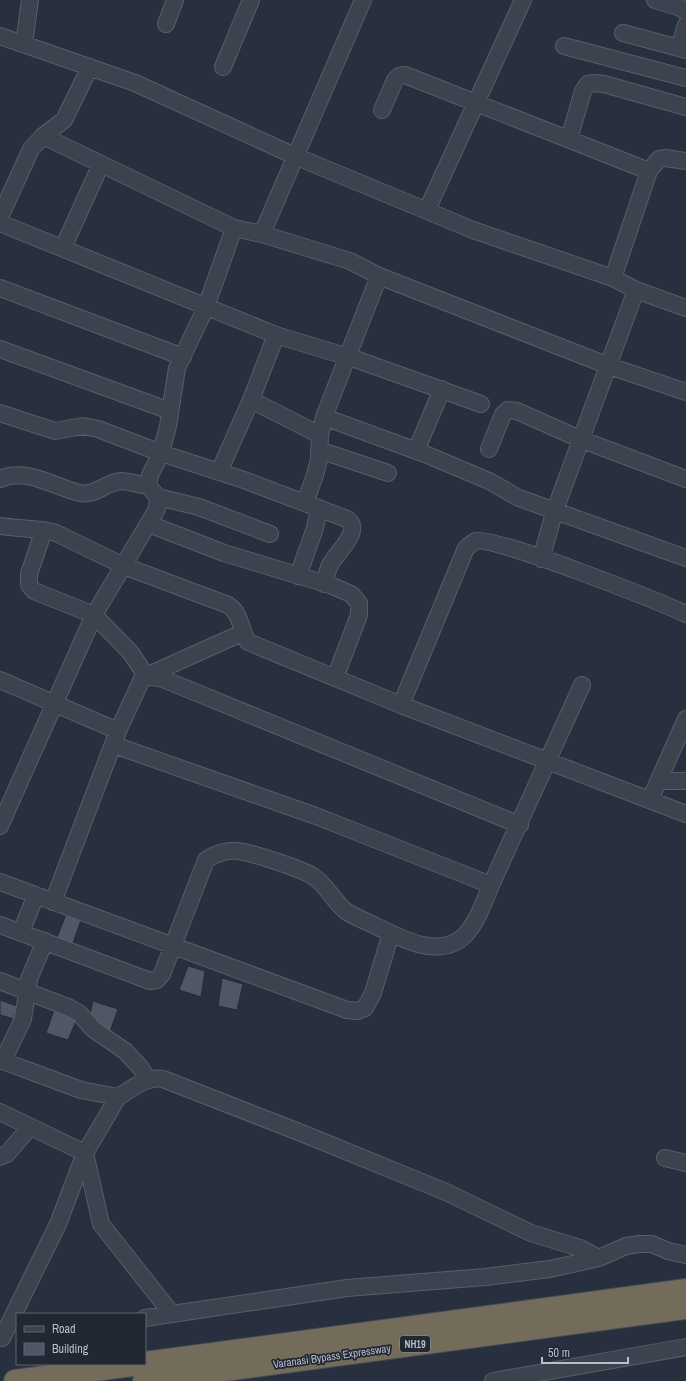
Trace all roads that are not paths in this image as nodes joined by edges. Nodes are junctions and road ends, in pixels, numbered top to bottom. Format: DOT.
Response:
graph roads {
  1 [pos="30,0"];
  2 [pos="175,0"];
  3 [pos="251,0"];
  4 [pos="363,0"];
  5 [pos="523,0"];
  6 [pos="655,0"];
  7 [pos="686,12"];
  8 [pos="166,24"];
  9 [pos="686,25"];
  10 [pos="623,33"];
  11 [pos="0,36"];
  12 [pos="24,44"];
  13 [pos="564,46"];
  14 [pos="683,49"];
  15 [pos="90,67"];
  16 [pos="223,67"];
  17 [pos="686,78"];
  18 [pos="477,102"];
  19 [pos="686,107"];
  20 [pos="382,110"];
  21 [pos="43,136"];
  22 [pos="569,139"];
  23 [pos="295,156"];
  24 [pos="686,161"];
  25 [pos="101,164"];
  26 [pos="649,171"];
  27 [pos="427,210"];
  28 [pos="0,217"];
  29 [pos="0,223"];
  30 [pos="234,228"];
  31 [pos="262,234"];
  32 [pos="63,248"];
  33 [pos="379,276"];
  34 [pos="613,278"];
  35 [pos="0,288"];
  36 [pos="636,290"];
  37 [pos="206,307"];
  38 [pos="686,308"];
  39 [pos="276,335"];
  40 [pos="0,349"];
  41 [pos="183,357"];
  42 [pos="348,358"];
  43 [pos="609,366"];
  44 [pos="442,389"];
  45 [pos="686,392"];
  46 [pos="251,400"];
  47 [pos="481,404"];
  48 [pos="170,411"];
  49 [pos="0,413"];
  50 [pos="324,417"];
  51 [pos="580,439"];
  52 [pos="320,442"];
  53 [pos="489,449"];
  54 [pos="416,451"];
  55 [pos="161,453"];
  56 [pos="219,472"];
  57 [pos="388,473"];
  58 [pos="0,479"];
  59 [pos="686,479"];
  60 [pos="153,492"];
  61 [pos="312,506"];
  62 [pos="555,510"];
  63 [pos="149,524"];
  64 [pos="0,526"];
  65 [pos="44,530"];
  66 [pos="270,534"];
  67 [pos="541,558"];
  68 [pos="686,558"];
  69 [pos="124,566"];
  70 [pos="298,576"];
  71 [pos="324,584"];
  72 [pos="686,614"];
  73 [pos="94,615"];
  74 [pos="242,632"];
  75 [pos="146,676"];
  76 [pos="335,678"];
  77 [pos="0,680"];
  78 [pos="582,685"];
  79 [pos="55,703"];
  80 [pos="401,705"];
  81 [pos="686,719"];
  82 [pos="116,738"];
  83 [pos="549,762"];
  84 [pos="658,781"];
  85 [pos="686,781"];
  86 [pos="6,796"];
  87 [pos="650,800"];
  88 [pos="686,814"];
  89 [pos="520,825"];
  90 [pos="0,826"];
  91 [pos="0,882"];
  92 [pos="491,885"];
  93 [pos="36,896"];
  94 [pos="53,902"];
  95 [pos="0,926"];
  96 [pos="21,932"];
  97 [pos="391,933"];
  98 [pos="45,941"];
  99 [pos="173,945"];
  100 [pos="0,981"];
  101 [pos="27,992"];
  102 [pos="1,1061"];
  103 [pos="148,1079"];
  104 [pos="118,1097"];
  105 [pos="0,1112"];
  106 [pos="30,1127"];
  107 [pos="85,1153"];
  108 [pos="0,1157"];
  109 [pos="665,1158"];
  110 [pos="686,1162"];
  111 [pos="686,1255"];
  112 [pos="599,1258"];
  113 [pos="686,1290"];
  114 [pos="686,1308"];
  115 [pos="17,1313"];
  116 [pos="172,1314"];
  117 [pos="577,1314"];
  118 [pos="16,1315"];
  119 [pos="146,1318"];
  120 [pos="6,1337"];
  121 [pos="686,1347"];
  122 [pos="146,1363"];
  123 [pos="133,1365"];
  124 [pos="15,1381"];
  125 [pos="144,1381"];
  126 [pos="493,1381"];
  1 -- 12 [label="street"];
  2 -- 8 [label="street"];
  3 -- 16 [label="street"];
  4 -- 23 [label="street"];
  5 -- 18 [label="street"];
  6 -- 7 [label="street"];
  9 -- 14 [label="street"];
  10 -- 14 [label="street"];
  11 -- 12 [label="street"];
  12 -- 15 [label="street"];
  13 -- 17 [label="street"];
  15 -- 21 [label="street"];
  15 -- 23 [label="street"];
  18 -- 20 [label="street"];
  18 -- 22 [label="street"];
  18 -- 27 [label="street"];
  19 -- 22 [label="street"];
  21 -- 25 [label="street"];
  21 -- 28 [label="street"];
  22 -- 26 [label="street"];
  23 -- 27 [label="street"];
  23 -- 31 [label="street"];
  24 -- 26 [label="street"];
  25 -- 30 [label="street"];
  25 -- 32 [label="street"];
  26 -- 34 [label="street"];
  27 -- 34 [label="street"];
  29 -- 32 [label="street"];
  30 -- 31 [label="street"];
  30 -- 37 [label="street"];
  31 -- 33 [label="street"];
  32 -- 37 [label="street"];
  33 -- 42 [label="street"];
  33 -- 43 [label="street"];
  34 -- 36 [label="street"];
  35 -- 41 [label="street"];
  36 -- 38 [label="street"];
  36 -- 43 [label="street"];
  37 -- 39 [label="street"];
  37 -- 41 [label="street"];
  39 -- 42 [label="street"];
  39 -- 46 [label="street"];
  40 -- 48 [label="street"];
  41 -- 48 [label="street"];
  42 -- 44 [label="street"];
  42 -- 50 [label="street"];
  43 -- 45 [label="street"];
  43 -- 51 [label="street"];
  44 -- 47 [label="street"];
  44 -- 54 [label="street"];
  46 -- 52 [label="street"];
  46 -- 56 [label="street"];
  48 -- 55 [label="street"];
  49 -- 55 [label="street"];
  50 -- 52 [label="street"];
  50 -- 54 [label="street"];
  51 -- 53 [label="street"];
  51 -- 59 [label="street"];
  51 -- 62 [label="street"];
  52 -- 57 [label="street"];
  52 -- 61 [label="street"];
  54 -- 62 [label="street"];
  55 -- 56 [label="street"];
  55 -- 60 [label="street"];
  56 -- 61 [label="street"];
  58 -- 60 [label="street"];
  60 -- 63 [label="street"];
  60 -- 66 [label="street"];
  61 -- 70 [label="street"];
  61 -- 71 [label="street"];
  62 -- 67 [label="street"];
  62 -- 68 [label="street"];
  63 -- 69 [label="street"];
  63 -- 70 [label="street"];
  64 -- 65 [label="street"];
  65 -- 69 [label="street"];
  65 -- 73 [label="street"];
  67 -- 72 [label="street"];
  67 -- 80 [label="street"];
  69 -- 73 [label="street"];
  69 -- 74 [label="street"];
  70 -- 71 [label="street"];
  71 -- 76 [label="street"];
  73 -- 75 [label="street"];
  73 -- 79 [label="street"];
  74 -- 75 [label="street"];
  74 -- 76 [label="street"];
  75 -- 82 [label="street"];
  75 -- 89 [label="street"];
  76 -- 80 [label="street"];
  77 -- 79 [label="street"];
  78 -- 83 [label="street"];
  79 -- 82 [label="street"];
  79 -- 86 [label="street"];
  80 -- 83 [label="street"];
  81 -- 84 [label="street"];
  82 -- 92 [label="street"];
  82 -- 94 [label="street"];
  83 -- 87 [label="street"];
  83 -- 89 [label="street"];
  84 -- 85 [label="street"];
  84 -- 87 [label="street"];
  86 -- 90 [label="street"];
  87 -- 88 [label="street"];
  89 -- 92 [label="street"];
  91 -- 93 [label="street"];
  92 -- 97 [label="street"];
  93 -- 94 [label="street"];
  93 -- 96 [label="street"];
  94 -- 99 [label="street"];
  95 -- 96 [label="street"];
  96 -- 98 [label="street"];
  97 -- 99 [label="street"];
  97 -- 99 [label="street"];
  98 -- 99 [label="street"];
  98 -- 101 [label="street"];
  100 -- 101 [label="street"];
  101 -- 102 [label="street"];
  101 -- 103 [label="street"];
  102 -- 104 [label="street"];
  103 -- 104 [label="street"];
  103 -- 112 [label="street"];
  104 -- 107 [label="street"];
  105 -- 106 [label="street"];
  106 -- 107 [label="street"];
  106 -- 108 [label="street"];
  107 -- 115 [label="street"];
  107 -- 116 [label="street"];
  109 -- 110 [label="street"];
  111 -- 112 [label="street"];
  112 -- 116 [label="street"];
  113 -- 117 [label="highway, Varanasi Bypass Expressway / NH19"];
  114 -- 117 [label="highway, Varanasi Bypass Expressway / NH19"];
  116 -- 119 [label="street"];
  117 -- 122 [label="highway, Varanasi Bypass Expressway / NH19"];
  117 -- 125 [label="highway, Varanasi Bypass Expressway / NH19"];
  118 -- 120 [label="street"];
  121 -- 126 [label="street"];
  123 -- 124 [label="highway"];
}
